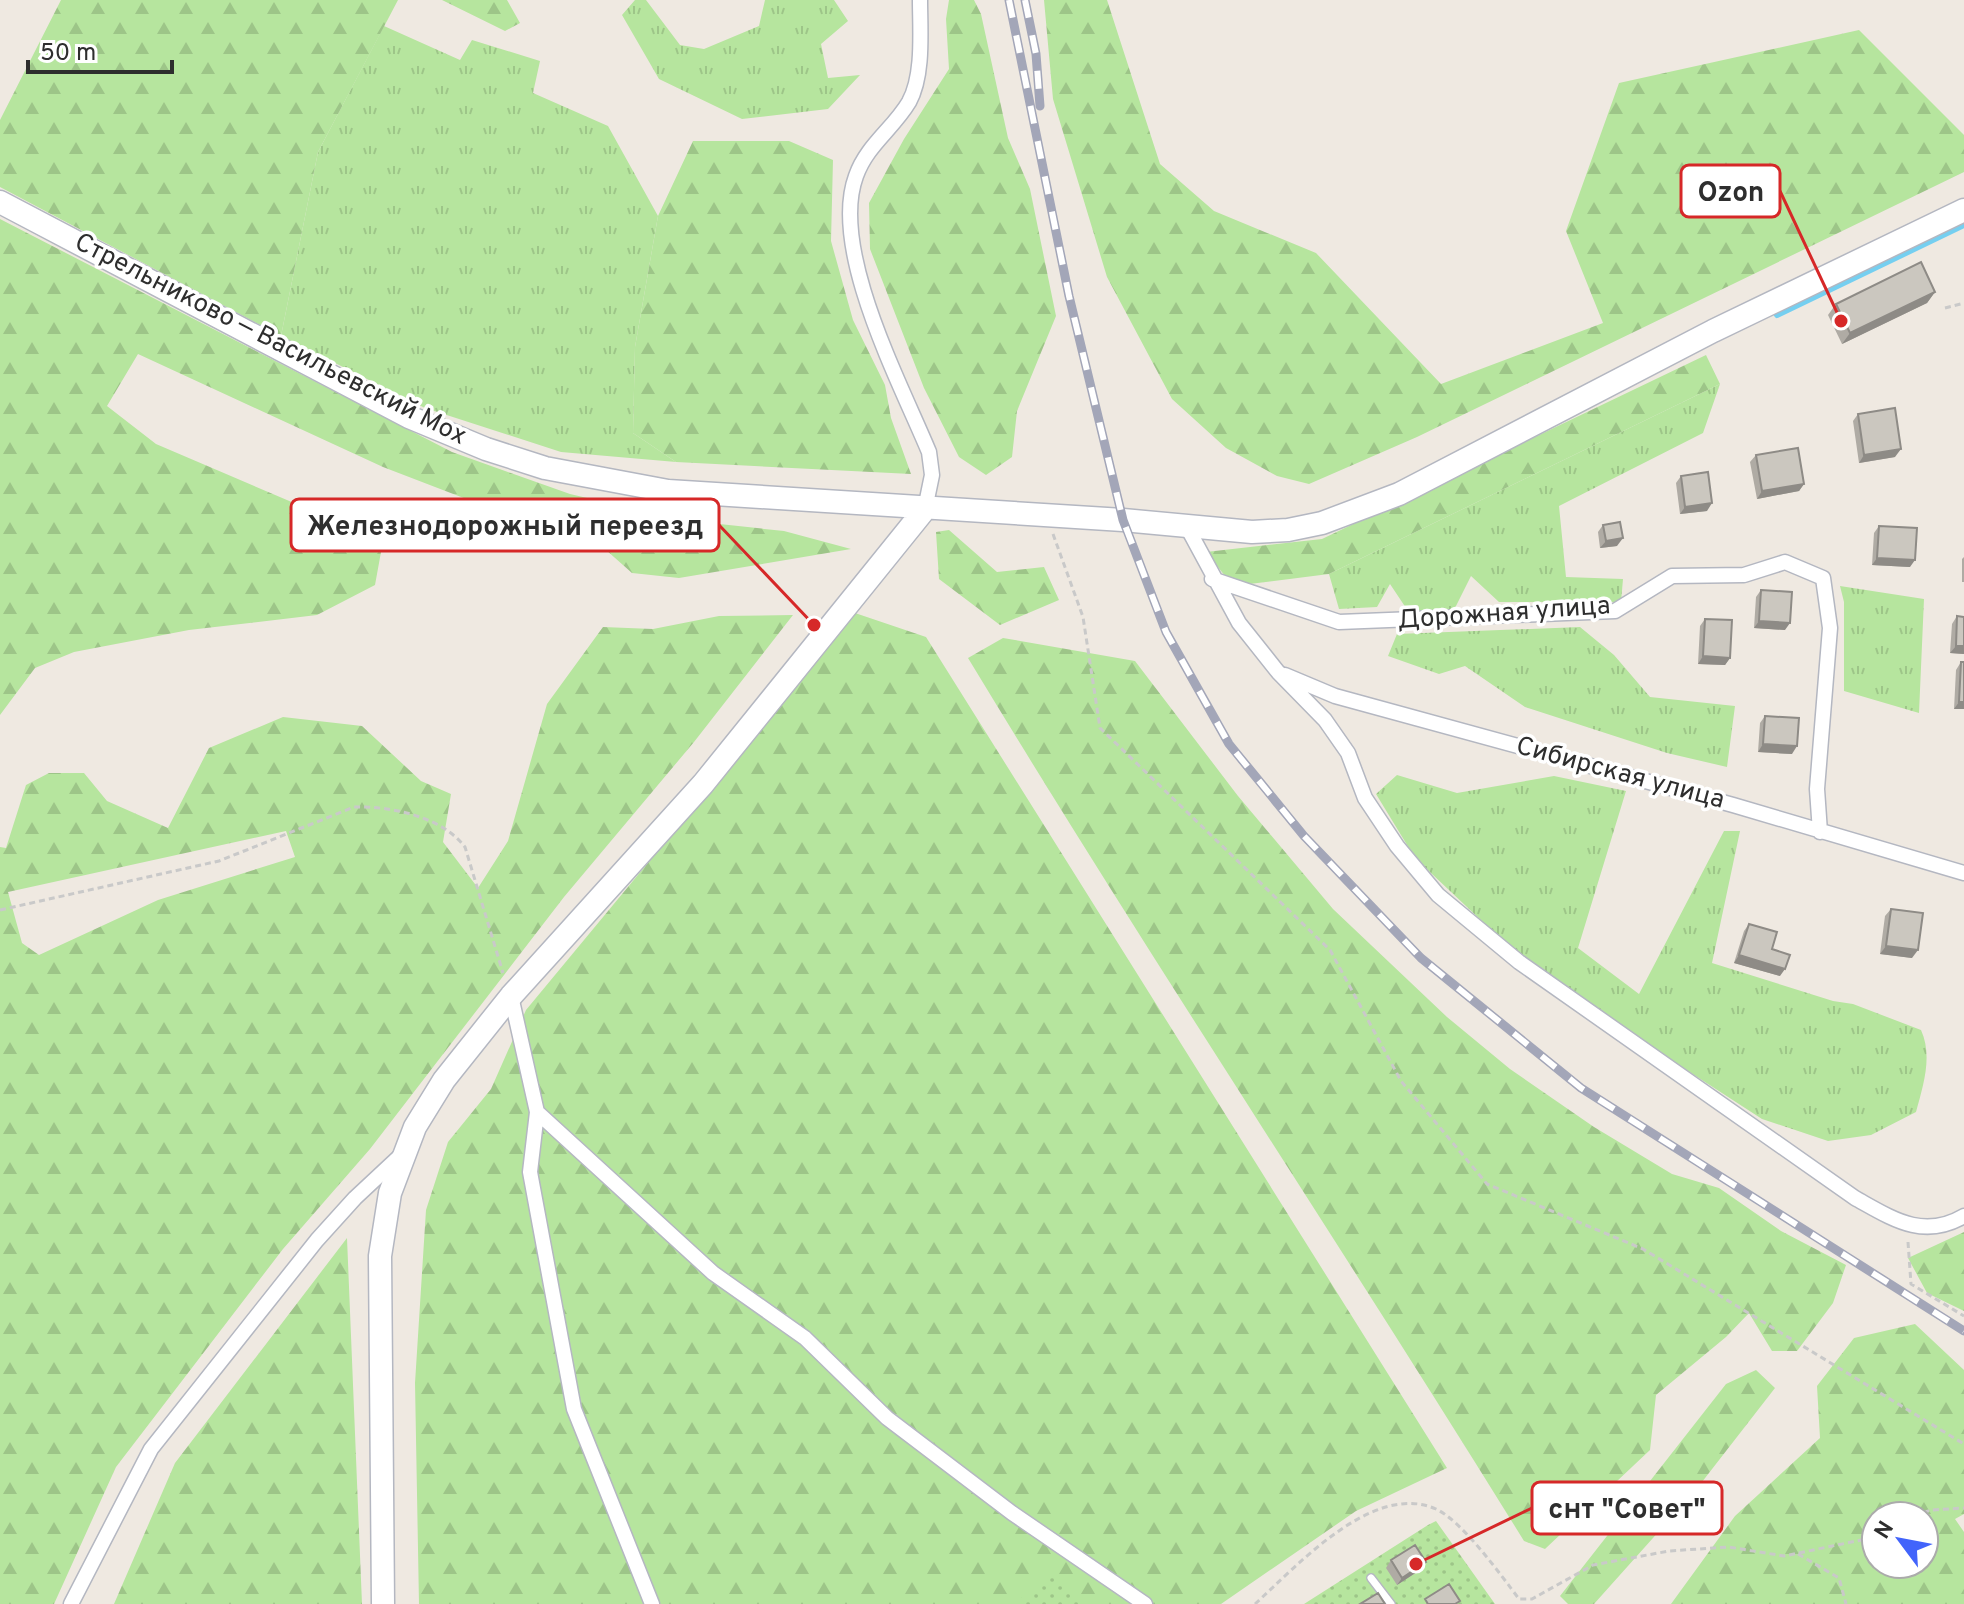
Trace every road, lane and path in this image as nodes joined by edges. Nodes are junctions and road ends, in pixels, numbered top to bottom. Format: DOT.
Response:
graph roads {
  1 [pos="920,0"];
  2 [pos="0,202"];
  3 [pos="1964,210"];
  4 [pos="1964,303"];
  5 [pos="1945,308"];
  6 [pos="925,509"];
  7 [pos="1046,517"];
  8 [pos="1187,527"];
  9 [pos="1212,579"];
  10 [pos="1278,672"];
  11 [pos="1820,832"];
  12 [pos="1964,873"];
  13 [pos="0,910"];
  14 [pos="511,996"];
  15 [pos="537,1112"];
  16 [pos="403,1153"];
  17 [pos="1964,1216"];
  18 [pos="1907,1226"];
  19 [pos="1964,1316"];
  20 [pos="1964,1444"];
  21 [pos="1964,1508"];
  22 [pos="1940,1509"];
  23 [pos="1860,1540"];
  24 [pos="1798,1554"];
  25 [pos="1371,1578"];
  26 [pos="71,1604"];
  27 [pos="383,1604"];
  28 [pos="652,1604"];
  29 [pos="1145,1604"];
  30 [pos="1255,1604"];
  31 [pos="1391,1604"];
  32 [pos="1846,1604"];
  1 -- 6 [label="street"];
  2 -- 6 [label="main road, Стрельниково — Васильевский Мох"];
  3 -- 8 [label="main road, Стрельниково — Васильевский Мох"];
  4 -- 5 [label="path"];
  6 -- 7 [label="main road, Стрельниково — Васильевский Мох"];
  6 -- 14 [label="main road"];
  7 -- 8 [label="main road, Стрельниково — Васильевский Мох"];
  7 -- 20 [label="path"];
  8 -- 9 [label="street"];
  9 -- 10 [label="street"];
  9 -- 11 [label="street, Дорожная улица"];
  10 -- 11 [label="street, Сибирская улица"];
  10 -- 18 [label="street"];
  11 -- 12 [label="street, Сибирская улица"];
  13 -- 14 [label="path"];
  14 -- 15 [label="street"];
  14 -- 16 [label="main road"];
  15 -- 28 [label="street"];
  15 -- 29 [label="street"];
  16 -- 26 [label="street"];
  16 -- 27 [label="main road"];
  17 -- 18 [label="street"];
  18 -- 19 [label="path"];
  21 -- 22 [label="path"];
  23 -- 24 [label="path"];
  24 -- 30 [label="path"];
  24 -- 32 [label="path"];
  25 -- 31 [label="lane"];
}
